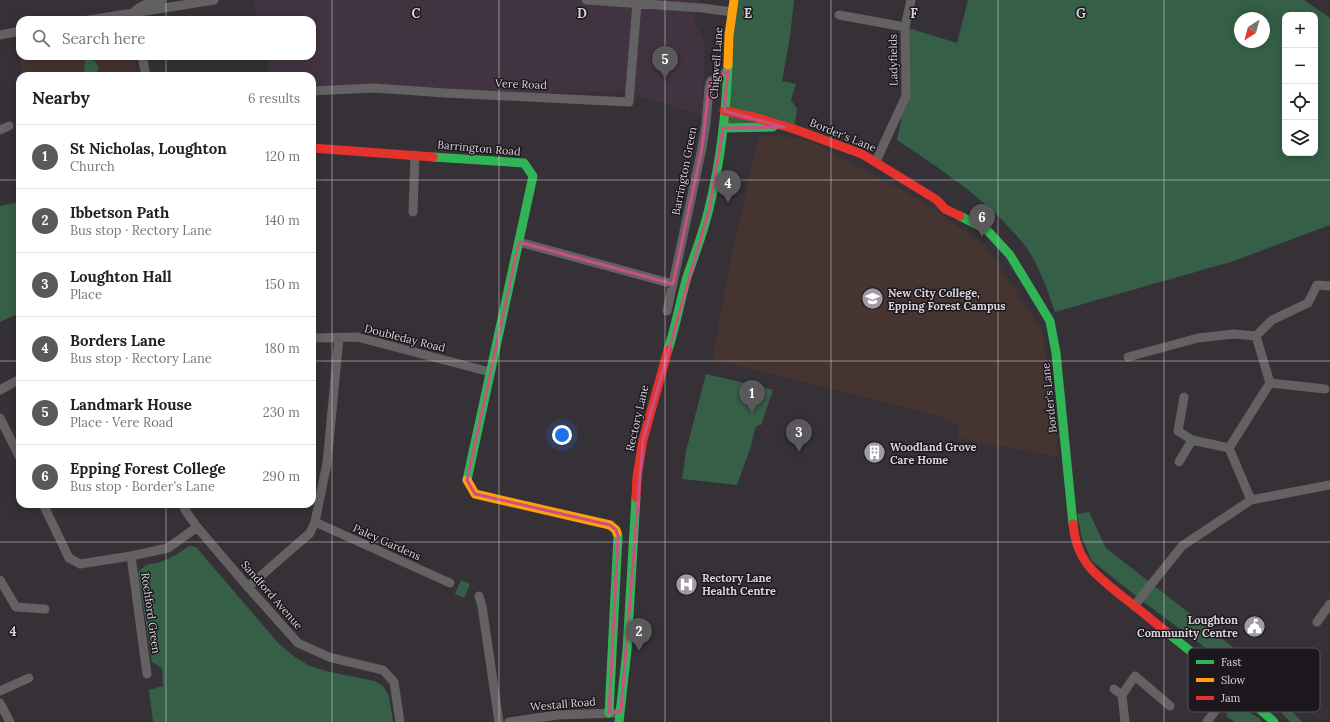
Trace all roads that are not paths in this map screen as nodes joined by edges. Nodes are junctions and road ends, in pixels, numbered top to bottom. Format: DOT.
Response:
graph roads {
  1 [pos="162,0"];
  2 [pos="214,0"];
  3 [pos="586,0"];
  4 [pos="597,0"];
  5 [pos="734,0"];
  6 [pos="911,0"];
  7 [pos="198,1"];
  8 [pos="637,3"];
  9 [pos="732,12"];
  10 [pos="839,15"];
  11 [pos="133,16"];
  12 [pos="905,27"];
  13 [pos="16,32"];
  14 [pos="0,35"];
  15 [pos="143,60"];
  16 [pos="728,71"];
  17 [pos="145,72"];
  18 [pos="316,91"];
  19 [pos="724,111"];
  20 [pos="784,127"];
  21 [pos="723,128"];
  22 [pos="316,148"];
  23 [pos="415,155"];
  24 [pos="876,161"];
  25 [pos="413,212"];
  26 [pos="519,242"];
  27 [pos="673,284"];
  28 [pos="1330,286"];
  29 [pos="667,311"];
  30 [pos="1256,336"];
  31 [pos="316,338"];
  32 [pos="339,338"];
  33 [pos="1128,357"];
  34 [pos="490,372"];
  35 [pos="16,381"];
  36 [pos="1270,383"];
  37 [pos="1325,389"];
  38 [pos="0,390"];
  39 [pos="1184,397"];
  40 [pos="0,418"];
  41 [pos="1192,440"];
  42 [pos="1229,448"];
  43 [pos="16,450"];
  44 [pos="1179,462"];
  45 [pos="1330,485"];
  46 [pos="1251,500"];
  47 [pos="44,508"];
  48 [pos="184,508"];
  49 [pos="315,522"];
  50 [pos="197,527"];
  51 [pos="130,556"];
  52 [pos="0,580"];
  53 [pos="450,583"];
  54 [pos="248,587"];
  55 [pos="479,596"];
  56 [pos="1330,604"];
  57 [pos="1134,606"];
  58 [pos="45,609"];
  59 [pos="1317,622"];
  60 [pos="1188,649"];
  61 [pos="147,674"];
  62 [pos="29,678"];
  63 [pos="1114,689"];
  64 [pos="0,691"];
  65 [pos="1122,695"];
  66 [pos="0,702"];
  67 [pos="1170,706"];
  68 [pos="1214,712"];
  69 [pos="1263,712"];
  70 [pos="610,713"];
  71 [pos="620,718"];
  72 [pos="10,722"];
  73 [pos="400,722"];
  74 [pos="499,722"];
  75 [pos="509,722"];
  76 [pos="1125,722"];
  77 [pos="1207,722"];
  78 [pos="1274,722"];
  1 -- 11 [label="street"];
  2 -- 7 [label="street"];
  3 -- 4 [label="street"];
  4 -- 8 [label="street"];
  5 -- 9 [label="street, Chigwell Lane"];
  6 -- 12 [label="street, Ladyfields"];
  7 -- 11 [label="street"];
  8 -- 9 [label="street"];
  8 -- 18 [label="street, Vere Road"];
  9 -- 16 [label="street, Chigwell Lane"];
  10 -- 12 [label="street"];
  12 -- 24 [label="street, Ladyfields"];
  13 -- 14 [label="street"];
  15 -- 17 [label="street"];
  16 -- 19 [label="street, Chigwell Lane"];
  16 -- 27 [label="street, Barrington Green"];
  19 -- 20 [label="street, Border's Lane"];
  19 -- 21 [label="street, Chigwell Lane"];
  20 -- 21 [label="street, Border's Lane"];
  20 -- 24 [label="street, Border's Lane"];
  21 -- 71 [label="street, Rectory Lane"];
  22 -- 23 [label="street, Barrington Road"];
  23 -- 25 [label="street"];
  23 -- 26 [label="street, Barrington Road"];
  24 -- 57 [label="street, Border's Lane"];
  26 -- 27 [label="street"];
  26 -- 34 [label="street, Barrington Road"];
  27 -- 29 [label="street, Barrington Green"];
  28 -- 30 [label="street"];
  30 -- 33 [label="street"];
  30 -- 36 [label="street"];
  31 -- 32 [label="street, Doubleday Road"];
  32 -- 34 [label="street, Doubleday Road"];
  32 -- 49 [label="street"];
  34 -- 70 [label="street, Barrington Road"];
  35 -- 38 [label="street"];
  36 -- 37 [label="street"];
  36 -- 42 [label="street"];
  39 -- 41 [label="street"];
  40 -- 43 [label="street"];
  41 -- 42 [label="street"];
  41 -- 44 [label="street"];
  42 -- 46 [label="street"];
  45 -- 46 [label="street"];
  46 -- 57 [label="street"];
  47 -- 51 [label="street"];
  48 -- 50 [label="street, Sandford Avenue"];
  49 -- 53 [label="street, Paley Gardens"];
  49 -- 54 [label="street"];
  50 -- 51 [label="street"];
  50 -- 54 [label="street, Sandford Avenue"];
  51 -- 61 [label="street, Rochford Green"];
  52 -- 58 [label="street"];
  54 -- 73 [label="street, Sandford Avenue"];
  55 -- 74 [label="street"];
  56 -- 59 [label="street"];
  57 -- 60 [label="street, Border's Lane"];
  62 -- 64 [label="street"];
  63 -- 65 [label="street"];
  65 -- 67 [label="street"];
  65 -- 76 [label="street"];
  66 -- 72 [label="street"];
  68 -- 77 [label="street"];
  69 -- 78 [label="street, Border's Lane"];
  70 -- 71 [label="street, Westall Road"];
  70 -- 75 [label="street, Westall Road"];
}
